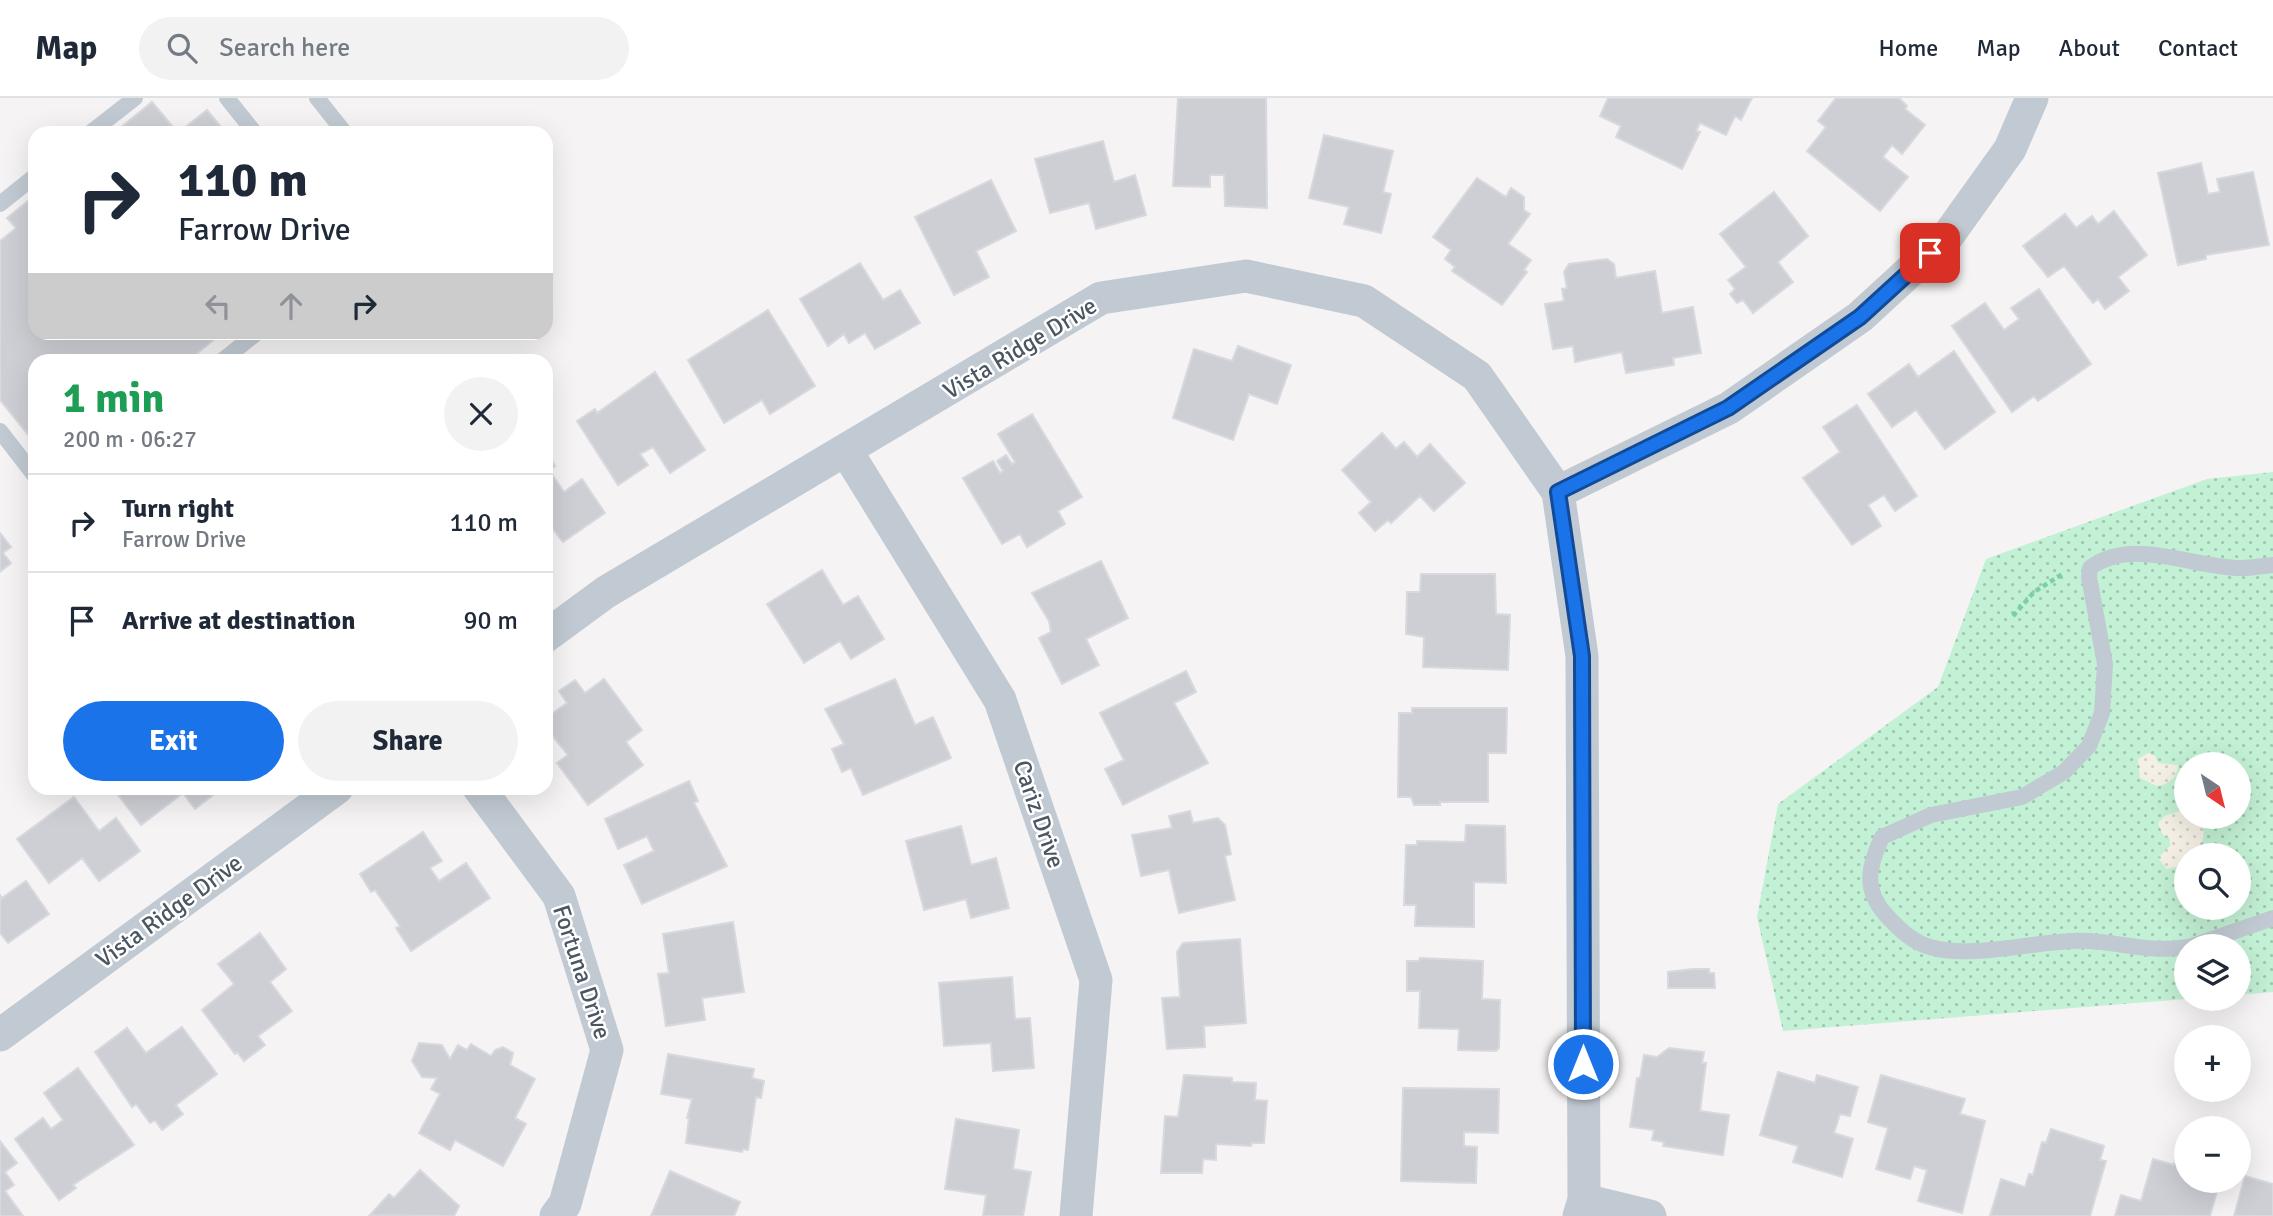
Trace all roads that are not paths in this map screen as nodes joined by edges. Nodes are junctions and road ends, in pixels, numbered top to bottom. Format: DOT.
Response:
graph roads {
  1 [pos="135,98"];
  2 [pos="227,98"];
  3 [pos="317,98"];
  4 [pos="2032,98"];
  5 [pos="99,126"];
  6 [pos="249,126"];
  7 [pos="339,126"];
  8 [pos="28,182"];
  9 [pos="0,204"];
  10 [pos="248,340"];
  11 [pos="230,354"];
  12 [pos="0,431"];
  13 [pos="846,452"];
  14 [pos="28,467"];
  15 [pos="1558,492"];
  16 [pos="2273,565"];
  17 [pos="553,631"];
  18 [pos="327,795"];
  19 [pos="484,795"];
  20 [pos="2273,918"];
  21 [pos="2226,934"];
  22 [pos="2174,949"];
  23 [pos="0,1035"];
  24 [pos="1581,1208"];
  25 [pos="556,1216"];
  26 [pos="1076,1216"];
  27 [pos="1650,1216"];
  1 -- 5 [label="lane"];
  2 -- 6 [label="lane"];
  3 -- 7 [label="lane"];
  4 -- 15 [label="street"];
  8 -- 9 [label="lane"];
  10 -- 11 [label="lane"];
  12 -- 14 [label="lane"];
  13 -- 15 [label="street, Vista Ridge Drive"];
  13 -- 17 [label="street, Vista Ridge Drive"];
  13 -- 26 [label="street, Cariz Drive"];
  15 -- 24 [label="street"];
  16 -- 22 [label="lane"];
  18 -- 23 [label="street, Vista Ridge Drive"];
  19 -- 25 [label="street, Fortuna Drive"];
  20 -- 21 [label="lane"];
  24 -- 27 [label="street"];
}
